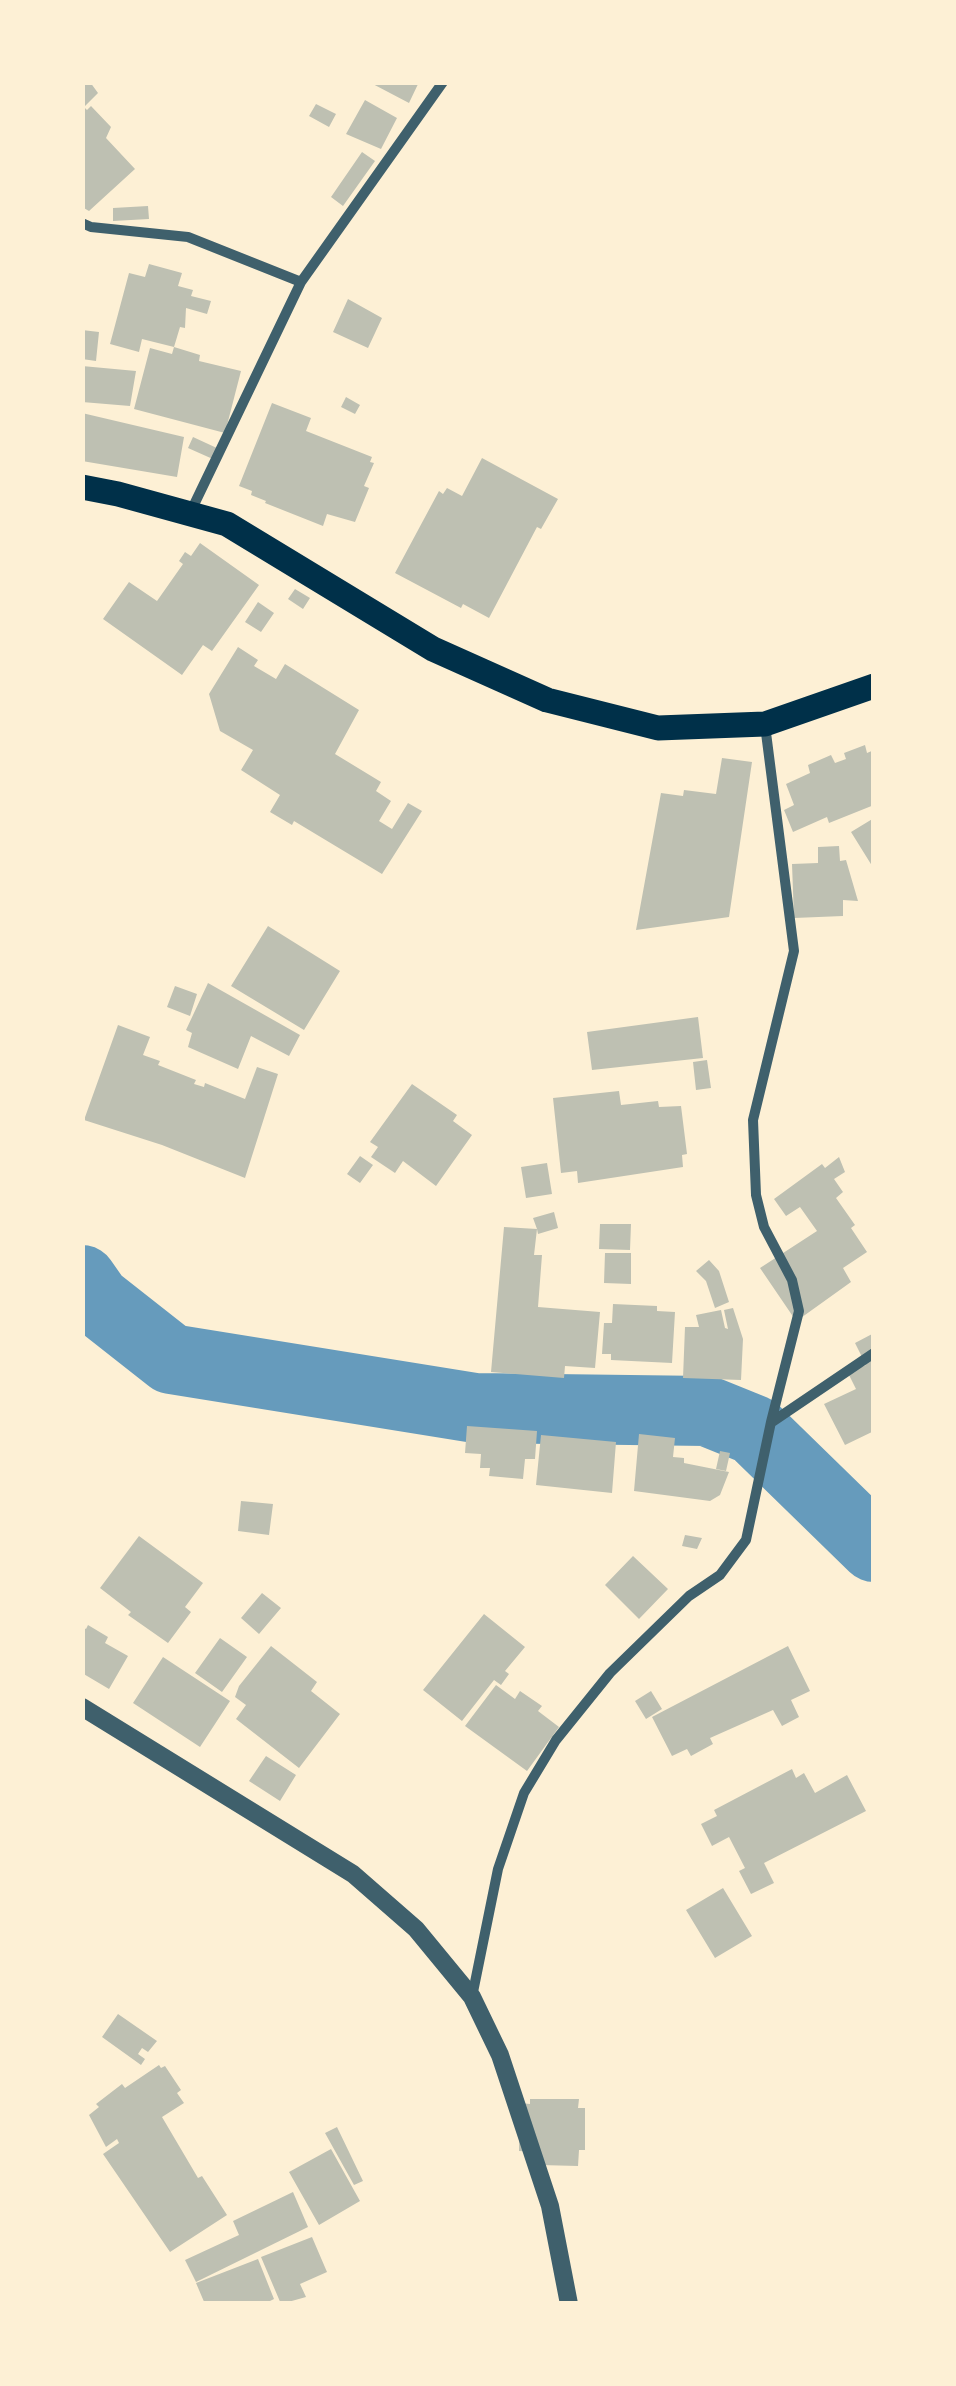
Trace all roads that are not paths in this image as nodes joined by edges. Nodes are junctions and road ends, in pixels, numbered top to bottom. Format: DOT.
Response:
graph roads {
  1 [pos="443,82"];
  2 [pos="82,222"];
  3 [pos="301,282"];
  4 [pos="82,488"];
  5 [pos="190,513"];
  6 [pos="874,686"];
  7 [pos="765,724"];
  8 [pos="874,1353"];
  9 [pos="771,1422"];
  10 [pos="82,1707"];
  11 [pos="472,1997"];
  12 [pos="569,2304"];
  1 -- 3 [label="street"];
  2 -- 3 [label="street"];
  3 -- 5 [label="street"];
  4 -- 5 [label="main road"];
  5 -- 7 [label="main road"];
  6 -- 7 [label="main road"];
  7 -- 9 [label="street"];
  8 -- 9 [label="street"];
  9 -- 11 [label="street"];
  10 -- 11 [label="street"];
  11 -- 12 [label="street"];
}
